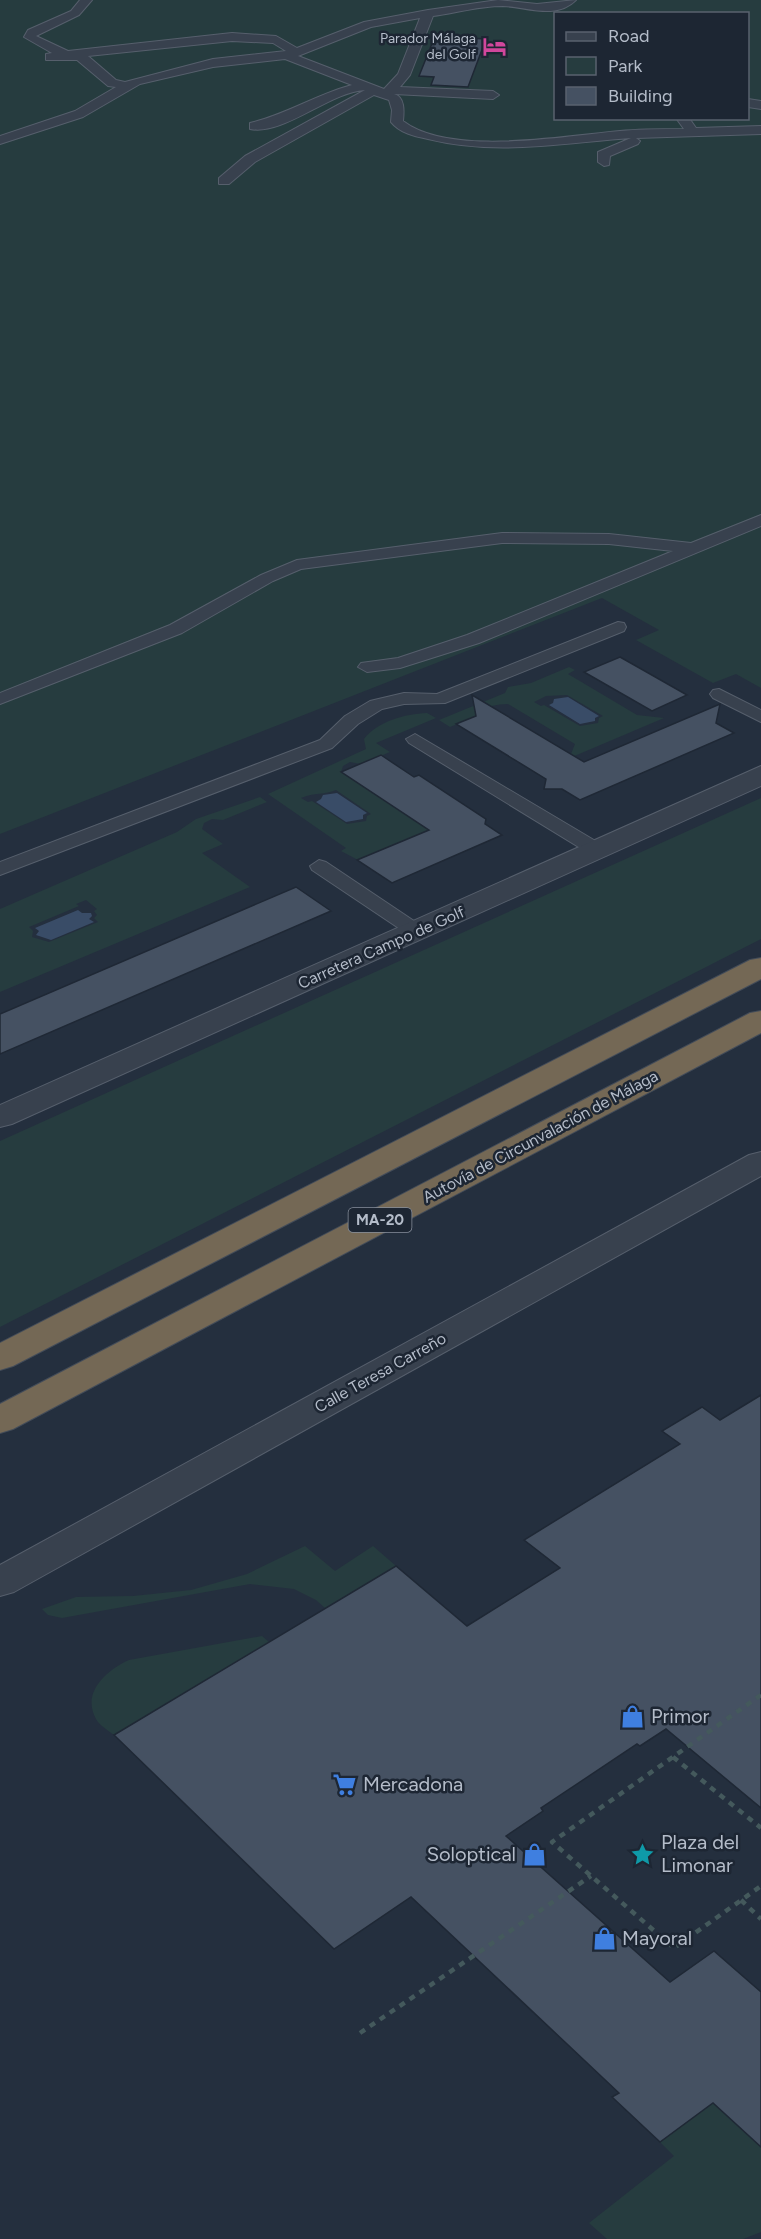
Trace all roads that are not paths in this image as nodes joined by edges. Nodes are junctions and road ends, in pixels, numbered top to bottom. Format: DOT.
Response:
graph roads {
  1 [pos="86,0"];
  2 [pos="570,0"];
  3 [pos="503,2"];
  4 [pos="428,13"];
  5 [pos="290,54"];
  6 [pos="70,55"];
  7 [pos="50,57"];
  8 [pos="127,86"];
  9 [pos="367,86"];
  10 [pos="387,92"];
  11 [pos="493,94"];
  12 [pos="684,120"];
  13 [pos="254,126"];
  14 [pos="761,130"];
  15 [pos="693,132"];
  16 [pos="656,133"];
  17 [pos="0,140"];
  18 [pos="604,162"];
  19 [pos="224,181"];
  20 [pos="761,520"];
  21 [pos="692,548"];
  22 [pos="618,627"];
  23 [pos="367,667"];
  24 [pos="719,694"];
  25 [pos="0,699"];
  26 [pos="761,717"];
  27 [pos="415,739"];
  28 [pos="761,775"];
  29 [pos="597,850"];
  30 [pos="319,866"];
  31 [pos="0,869"];
  32 [pos="416,931"];
  33 [pos="761,967"];
  34 [pos="761,1020"];
  35 [pos="0,1117"];
  36 [pos="761,1162"];
  37 [pos="0,1358"];
  38 [pos="0,1420"];
  39 [pos="0,1582"];
  1 -- 6 [label="lane"];
  2 -- 3 [label="lane"];
  3 -- 4 [label="lane"];
  4 -- 5 [label="lane"];
  4 -- 10 [label="lane"];
  5 -- 6 [label="lane"];
  5 -- 8 [label="lane"];
  5 -- 9 [label="lane"];
  6 -- 7 [label="lane"];
  6 -- 8 [label="lane"];
  8 -- 17 [label="lane"];
  9 -- 10 [label="lane"];
  9 -- 13 [label="lane"];
  10 -- 11 [label="lane"];
  10 -- 16 [label="lane"];
  10 -- 19 [label="lane"];
  12 -- 15 [label="lane"];
  14 -- 15 [label="lane"];
  15 -- 16 [label="lane"];
  16 -- 18 [label="lane"];
  20 -- 21 [label="lane"];
  21 -- 23 [label="lane"];
  21 -- 25 [label="lane"];
  22 -- 31 [label="lane"];
  24 -- 26 [label="lane"];
  27 -- 29 [label="lane"];
  28 -- 29 [label="street, Carretera Campo de Golf"];
  29 -- 32 [label="street, Carretera Campo de Golf"];
  30 -- 32 [label="lane"];
  32 -- 35 [label="street, Carretera Campo de Golf"];
  33 -- 37 [label="highway"];
  34 -- 38 [label="highway, Autovía de Circunvalación de Málaga / MA-20"];
  36 -- 39 [label="street, Calle Teresa Carreño"];
}
